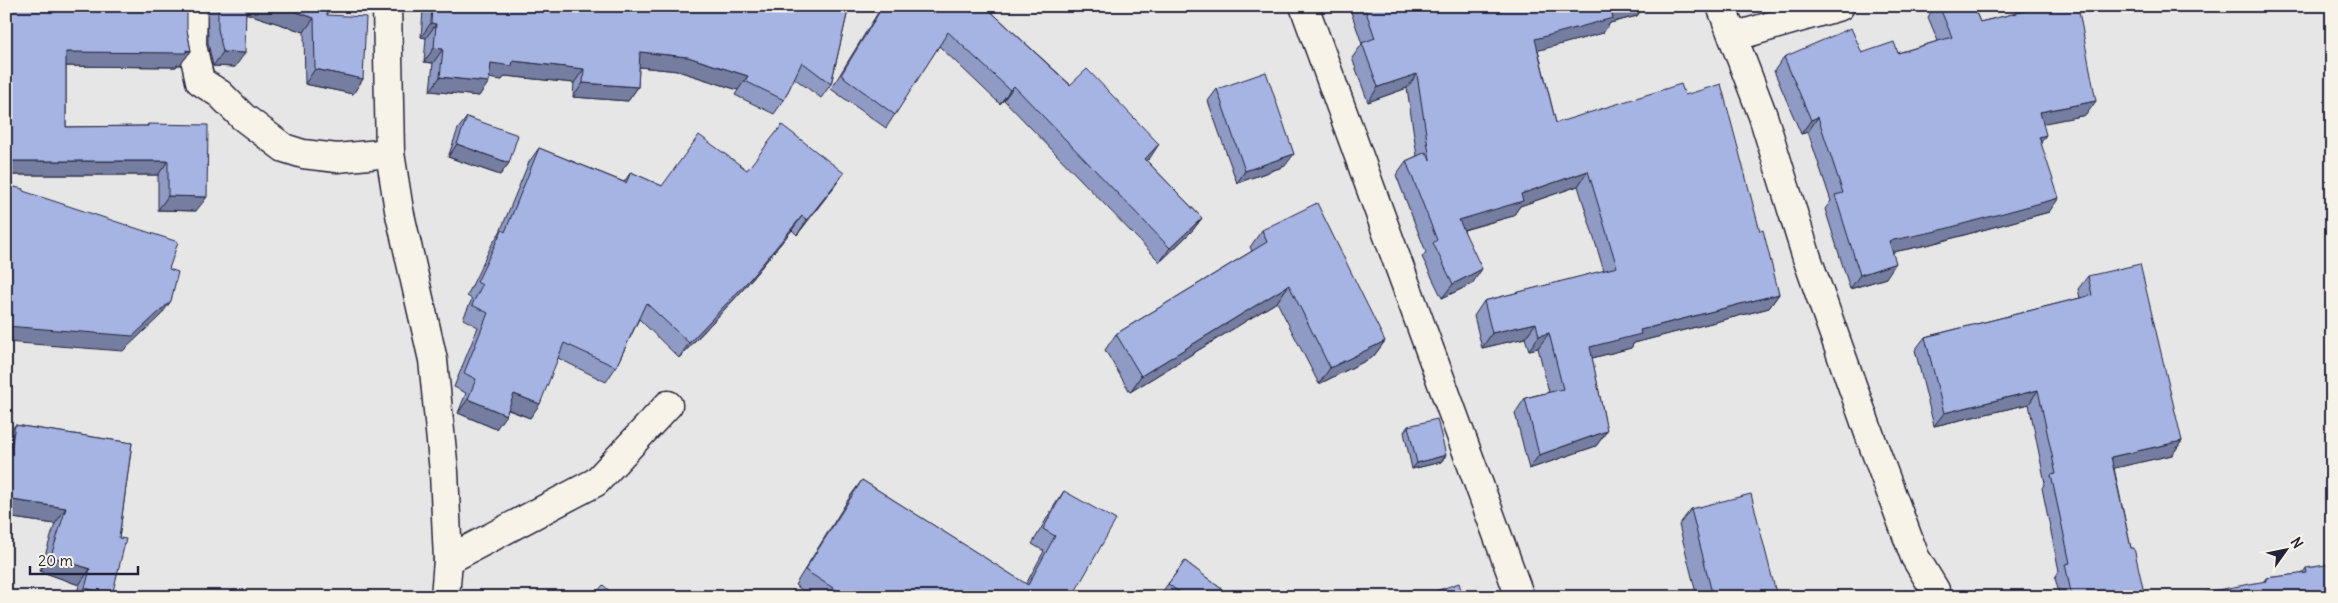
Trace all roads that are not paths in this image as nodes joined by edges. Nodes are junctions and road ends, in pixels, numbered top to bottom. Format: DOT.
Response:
graph roads {
  1 [pos="193,6"];
  2 [pos="387,6"];
  3 [pos="1304,6"];
  4 [pos="1720,6"];
  5 [pos="1840,6"];
  6 [pos="1733,37"];
  7 [pos="390,153"];
  8 [pos="668,405"];
  9 [pos="448,560"];
  10 [pos="445,597"];
  11 [pos="1520,597"];
  12 [pos="1936,597"];
  1 -- 7 [label="street"];
  2 -- 7 [label="street"];
  3 -- 11 [label="street"];
  4 -- 6 [label="street"];
  5 -- 6 [label="street"];
  6 -- 12 [label="street"];
  7 -- 9 [label="street"];
  8 -- 9 [label="street"];
  9 -- 10 [label="street"];
}
